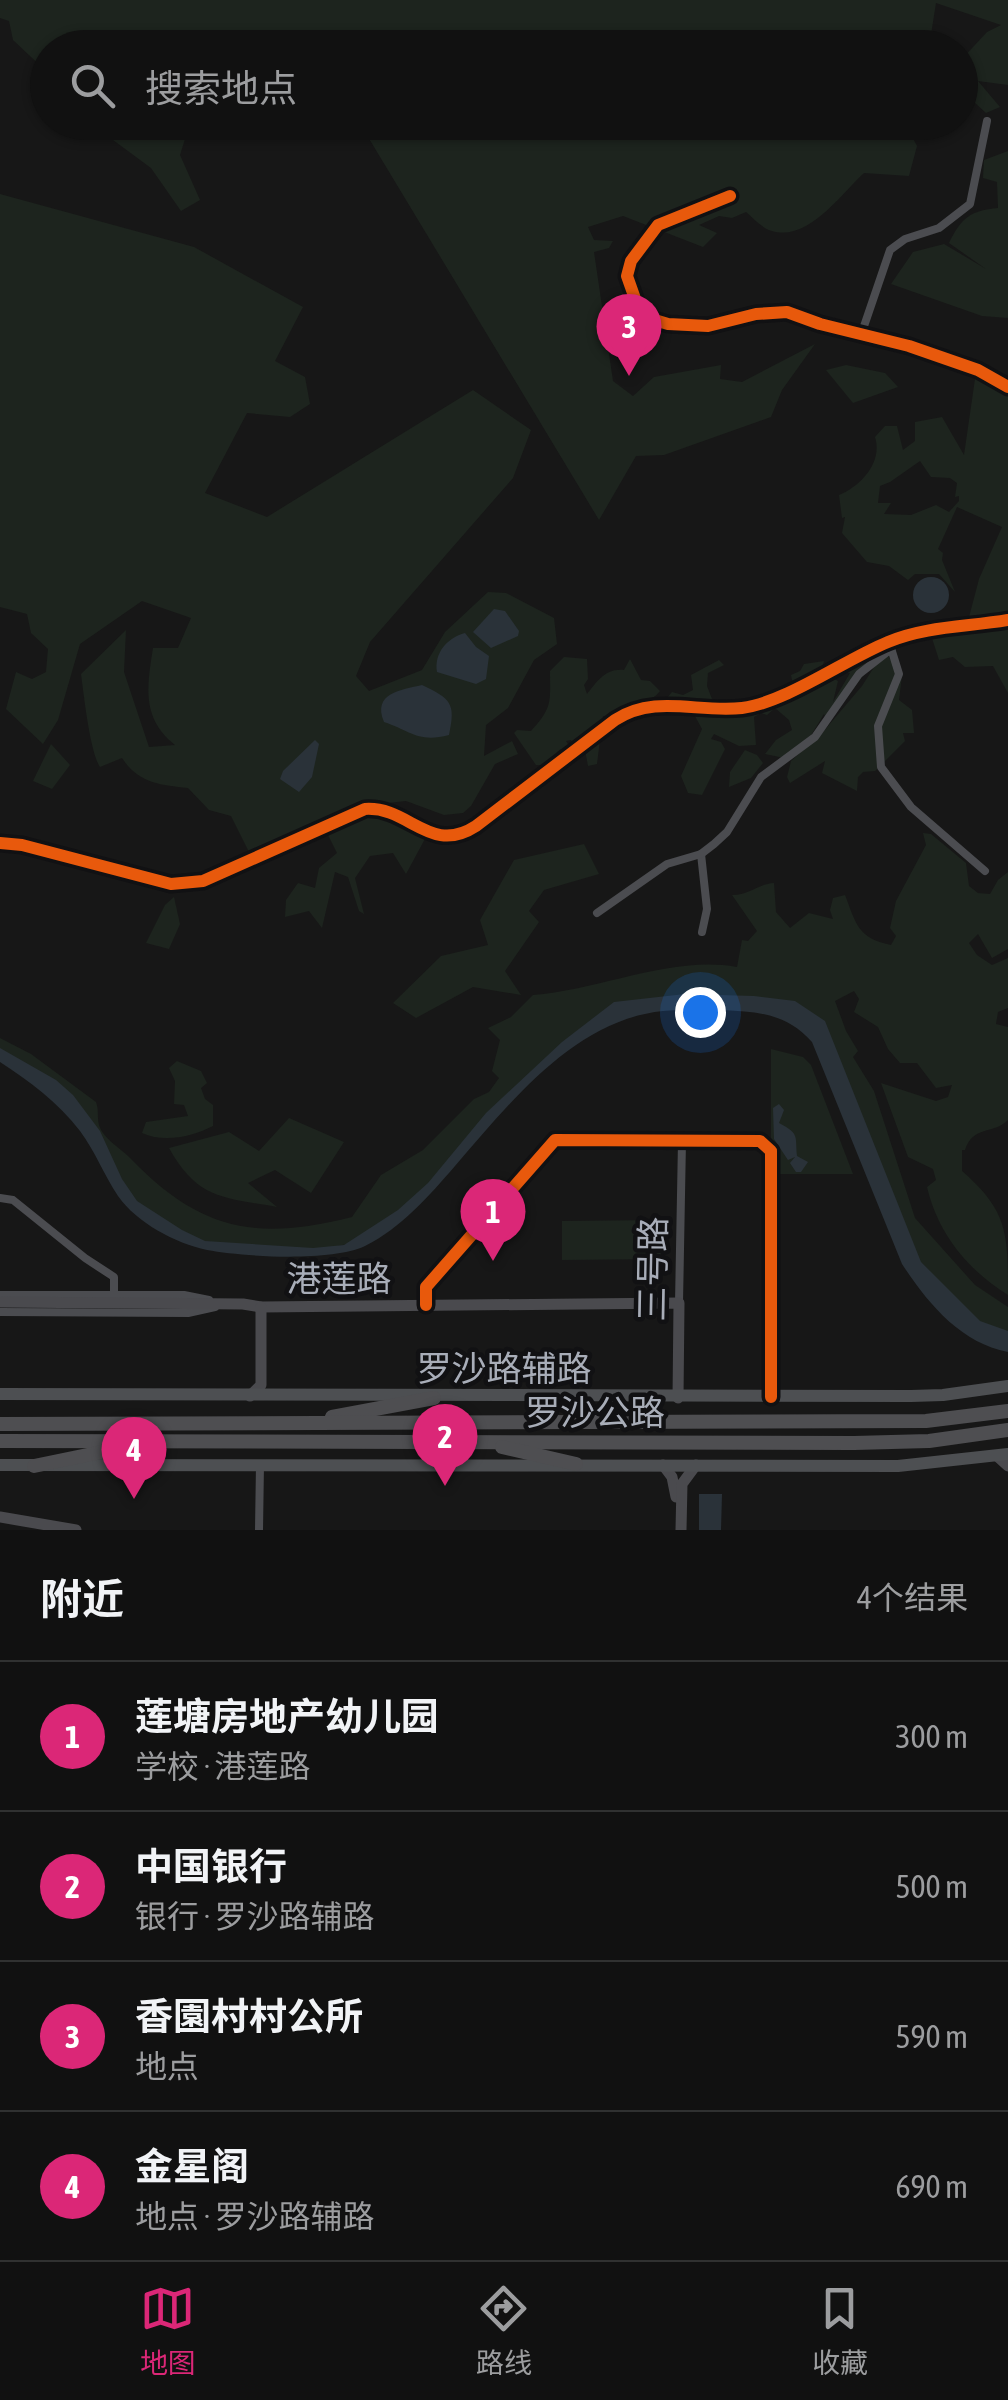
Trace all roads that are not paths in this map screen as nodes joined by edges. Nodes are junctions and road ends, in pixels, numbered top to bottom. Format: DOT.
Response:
graph roads {
  1 [pos="986,121"];
  2 [pos="730,196"];
  3 [pos="861,334"];
  4 [pos="1008,387"];
  5 [pos="1008,620"];
  6 [pos="890,645"];
  7 [pos="0,844"];
  8 [pos="701,854"];
  9 [pos="986,871"];
  10 [pos="597,913"];
  11 [pos="702,932"];
  12 [pos="682,1141"];
  13 [pos="0,1198"];
  14 [pos="114,1295"];
  15 [pos="0,1298"];
  16 [pos="679,1303"];
  17 [pos="223,1304"];
  18 [pos="426,1305"];
  19 [pos="261,1306"];
  20 [pos="0,1312"];
  21 [pos="261,1385"];
  22 [pos="1008,1386"];
  23 [pos="0,1394"];
  24 [pos="250,1396"];
  25 [pos="275,1396"];
  26 [pos="434,1398"];
  27 [pos="678,1398"];
  28 [pos="771,1398"];
  29 [pos="1008,1410"];
  30 [pos="298,1423"];
  31 [pos="0,1424"];
  32 [pos="1008,1430"];
  33 [pos="0,1441"];
  34 [pos="150,1441"];
  35 [pos="477,1441"];
  36 [pos="1004,1459"];
  37 [pos="260,1464"];
  38 [pos="576,1464"];
  39 [pos="0,1465"];
  40 [pos="662,1465"];
  41 [pos="696,1465"];
  42 [pos="34,1466"];
  43 [pos="0,1517"];
  44 [pos="76,1530"];
  45 [pos="259,1530"];
  46 [pos="678,1530"];
  1 -- 3 [label="street"];
  2 -- 3 [label="street"];
  3 -- 4 [label="street"];
  5 -- 6 [label="street"];
  6 -- 7 [label="street"];
  6 -- 8 [label="street"];
  6 -- 9 [label="street"];
  8 -- 10 [label="street"];
  8 -- 11 [label="street"];
  12 -- 16 [label="street, 三号路"];
  12 -- 18 [label="street"];
  12 -- 28 [label="street"];
  13 -- 14 [label="street"];
  14 -- 15 [label="street"];
  14 -- 17 [label="street"];
  15 -- 17 [label="street, 港莲路"];
  16 -- 18 [label="street, 港莲路"];
  16 -- 27 [label="street, 三号路"];
  17 -- 19 [label="street, 港莲路"];
  17 -- 20 [label="street"];
  18 -- 19 [label="street, 港莲路"];
  19 -- 21 [label="street"];
  21 -- 24 [label="street"];
  21 -- 25 [label="street"];
  22 -- 28 [label="main road, 罗沙路辅路"];
  23 -- 24 [label="main road, 罗沙路辅路"];
  24 -- 25 [label="main road, 罗沙路辅路"];
  25 -- 26 [label="main road, 罗沙路辅路"];
  26 -- 27 [label="main road, 罗沙路辅路"];
  26 -- 30 [label="highway"];
  27 -- 28 [label="main road, 罗沙路辅路"];
  29 -- 30 [label="highway, 罗沙公路"];
  30 -- 31 [label="highway, 罗沙公路"];
  32 -- 35 [label="highway, 罗沙公路"];
  33 -- 34 [label="highway, 罗沙公路"];
  34 -- 35 [label="highway, 罗沙公路"];
  34 -- 42 [label="highway"];
  35 -- 38 [label="highway"];
  36 -- 41 [label="main road"];
  37 -- 38 [label="main road"];
  37 -- 42 [label="main road"];
  37 -- 45 [label="street"];
  38 -- 40 [label="main road"];
  39 -- 42 [label="main road"];
  40 -- 41 [label="main road"];
  40 -- 46 [label="street"];
  41 -- 46 [label="street"];
  43 -- 44 [label="street"];
}
